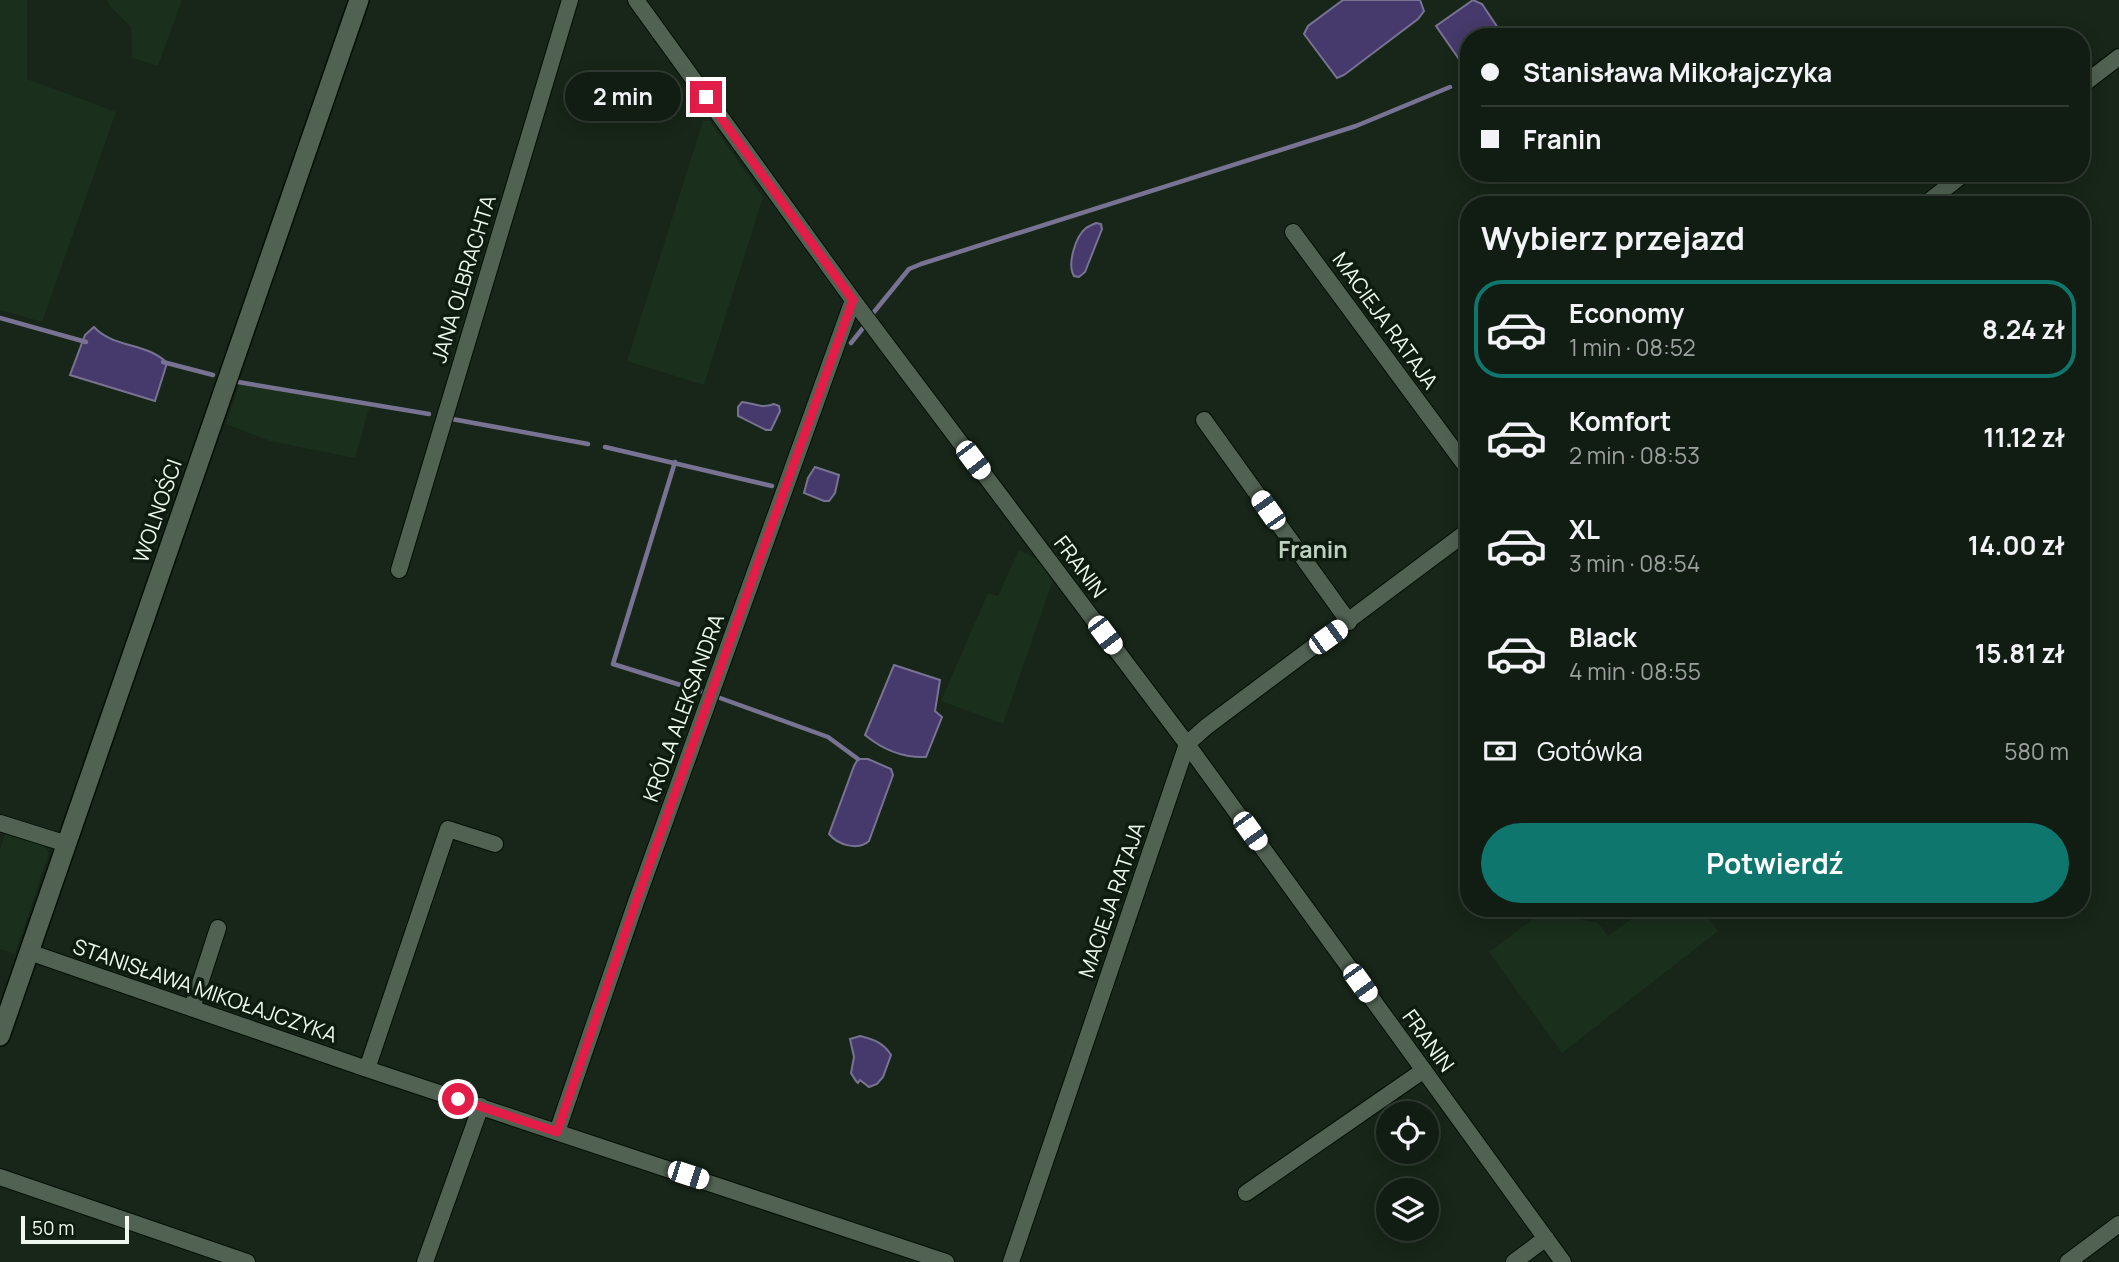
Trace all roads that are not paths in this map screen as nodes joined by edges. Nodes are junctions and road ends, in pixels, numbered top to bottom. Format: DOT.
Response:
graph roads {
  1 [pos="359,0"];
  2 [pos="570,0"];
  3 [pos="636,0"];
  4 [pos="2119,57"];
  5 [pos="2090,79"];
  6 [pos="1953,182"];
  7 [pos="1936,196"];
  8 [pos="1293,232"];
  9 [pos="853,300"];
  10 [pos="1204,420"];
  11 [pos="1460,458"];
  12 [pos="1460,537"];
  13 [pos="399,570"];
  14 [pos="1349,622"];
  15 [pos="1187,744"];
  16 [pos="0,823"];
  17 [pos="67,844"];
  18 [pos="495,844"];
  19 [pos="218,928"];
  20 [pos="29,952"];
  21 [pos="192,1008"];
  22 [pos="0,1036"];
  23 [pos="367,1069"];
  24 [pos="1424,1070"];
  25 [pos="481,1106"];
  26 [pos="557,1132"];
  27 [pos="0,1177"];
  28 [pos="1246,1193"];
  29 [pos="2119,1224"];
  30 [pos="1546,1238"];
  31 [pos="247,1262"];
  32 [pos="425,1262"];
  33 [pos="946,1262"];
  34 [pos="1011,1262"];
  35 [pos="1514,1262"];
  36 [pos="1563,1262"];
  37 [pos="2068,1262"];
  1 -- 17 [label="street, WOLNOŚCI"];
  2 -- 13 [label="street, JANA OLBRACHTA"];
  3 -- 9 [label="street, FRANIN"];
  4 -- 5 [label="street"];
  6 -- 7 [label="street"];
  8 -- 11 [label="street, MACIEJA RATAJA"];
  9 -- 15 [label="street, FRANIN"];
  9 -- 26 [label="street, KRÓLA ALEKSANDRA"];
  10 -- 14 [label="street"];
  12 -- 14 [label="street"];
  14 -- 15 [label="street"];
  15 -- 24 [label="street, FRANIN"];
  15 -- 34 [label="street, MACIEJA RATAJA"];
  16 -- 17 [label="street"];
  17 -- 20 [label="street, WOLNOŚCI"];
  18 -- 23 [label="street"];
  19 -- 21 [label="street"];
  20 -- 21 [label="street, STANISŁAWA MIKOŁAJCZYKA"];
  20 -- 22 [label="street, WOLNOŚCI"];
  21 -- 23 [label="street, STANISŁAWA MIKOŁAJCZYKA"];
  23 -- 25 [label="street, STANISŁAWA MIKOŁAJCZYKA"];
  24 -- 28 [label="street"];
  24 -- 30 [label="street, FRANIN"];
  25 -- 26 [label="street, STANISŁAWA MIKOŁAJCZYKA"];
  25 -- 32 [label="street"];
  26 -- 33 [label="street, STANISŁAWA MIKOŁAJCZYKA"];
  27 -- 31 [label="street"];
  29 -- 37 [label="street"];
  30 -- 35 [label="street"];
  30 -- 36 [label="street, FRANIN"];
}
